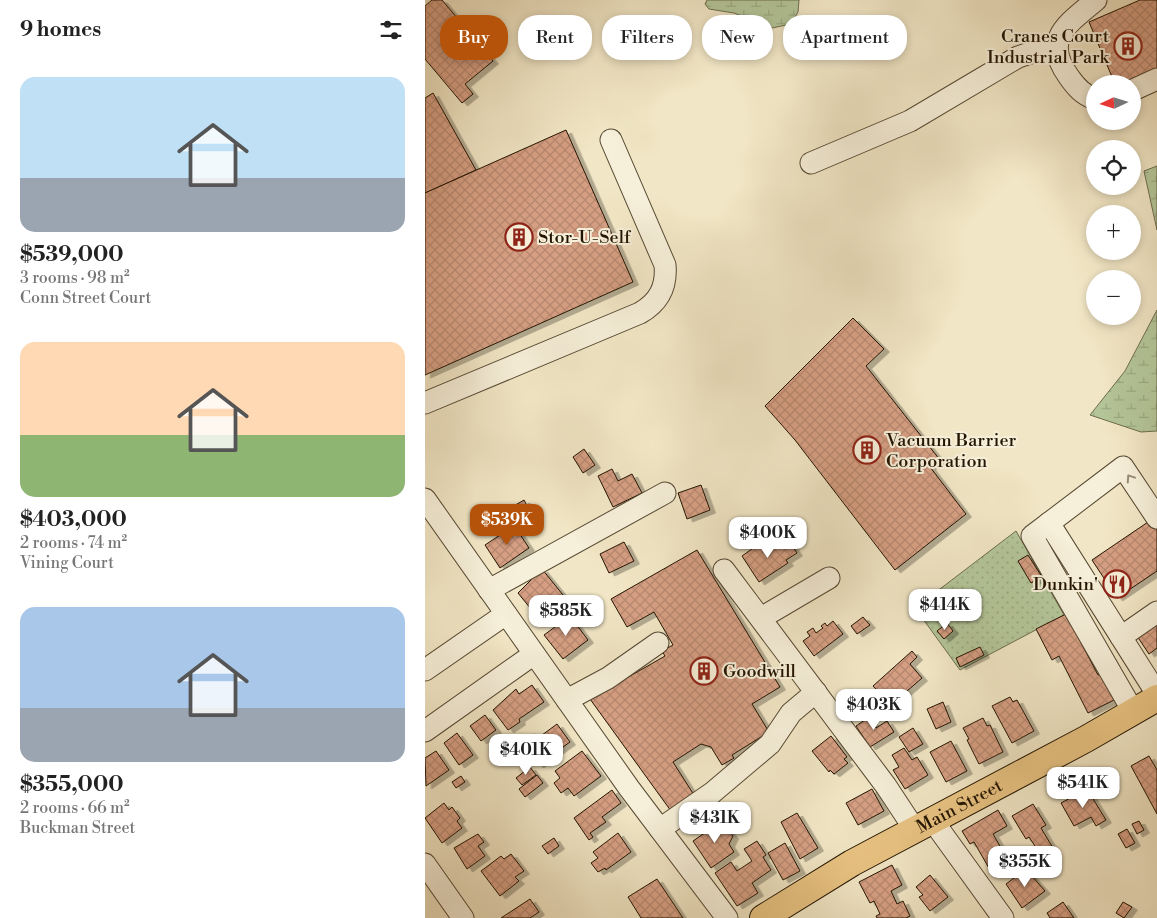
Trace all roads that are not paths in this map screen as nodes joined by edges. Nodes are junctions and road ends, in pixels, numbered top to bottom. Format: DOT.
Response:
graph roads {
  1 [pos="1096,0"];
  2 [pos="1057,50"];
  3 [pos="1157,80"];
  4 [pos="1141,87"];
  5 [pos="1086,94"];
  6 [pos="611,140"];
  7 [pos="811,163"];
  8 [pos="425,403"];
  9 [pos="665,493"];
  10 [pos="428,508"];
  11 [pos="1157,518"];
  12 [pos="1041,530"];
  13 [pos="724,570"];
  14 [pos="829,578"];
  15 [pos="489,590"];
  16 [pos="1157,612"];
  17 [pos="506,614"];
  18 [pos="761,618"];
  19 [pos="658,643"];
  20 [pos="1126,645"];
  21 [pos="534,654"];
  22 [pos="1109,668"];
  23 [pos="425,670"];
  24 [pos="816,692"];
  25 [pos="567,700"];
  26 [pos="1151,705"];
  27 [pos="425,731"];
  28 [pos="924,826"];
  29 [pos="660,829"];
  30 [pos="425,864"];
  31 [pos="463,918"];
  32 [pos="727,918"];
  33 [pos="763,918"];
  34 [pos="1003,918"];
  1 -- 2 [label="street"];
  2 -- 5 [label="street"];
  2 -- 7 [label="street"];
  3 -- 4 [label="street"];
  6 -- 8 [label="street"];
  9 -- 15 [label="street"];
  10 -- 15 [label="street"];
  11 -- 12 [label="street, one-way"];
  12 -- 20 [label="street"];
  12 -- 22 [label="street"];
  13 -- 18 [label="street"];
  14 -- 18 [label="street"];
  15 -- 17 [label="street"];
  16 -- 20 [label="street"];
  17 -- 21 [label="street"];
  17 -- 23 [label="street"];
  18 -- 24 [label="street"];
  19 -- 25 [label="street"];
  20 -- 22 [label="street"];
  20 -- 26 [label="street"];
  21 -- 25 [label="street"];
  21 -- 27 [label="street"];
  22 -- 26 [label="street"];
  24 -- 28 [label="street"];
  24 -- 29 [label="street"];
  25 -- 29 [label="street"];
  26 -- 28 [label="main road, Main Street"];
  28 -- 33 [label="main road, Main Street"];
  28 -- 34 [label="street"];
  29 -- 32 [label="street"];
  30 -- 31 [label="street"];
}
